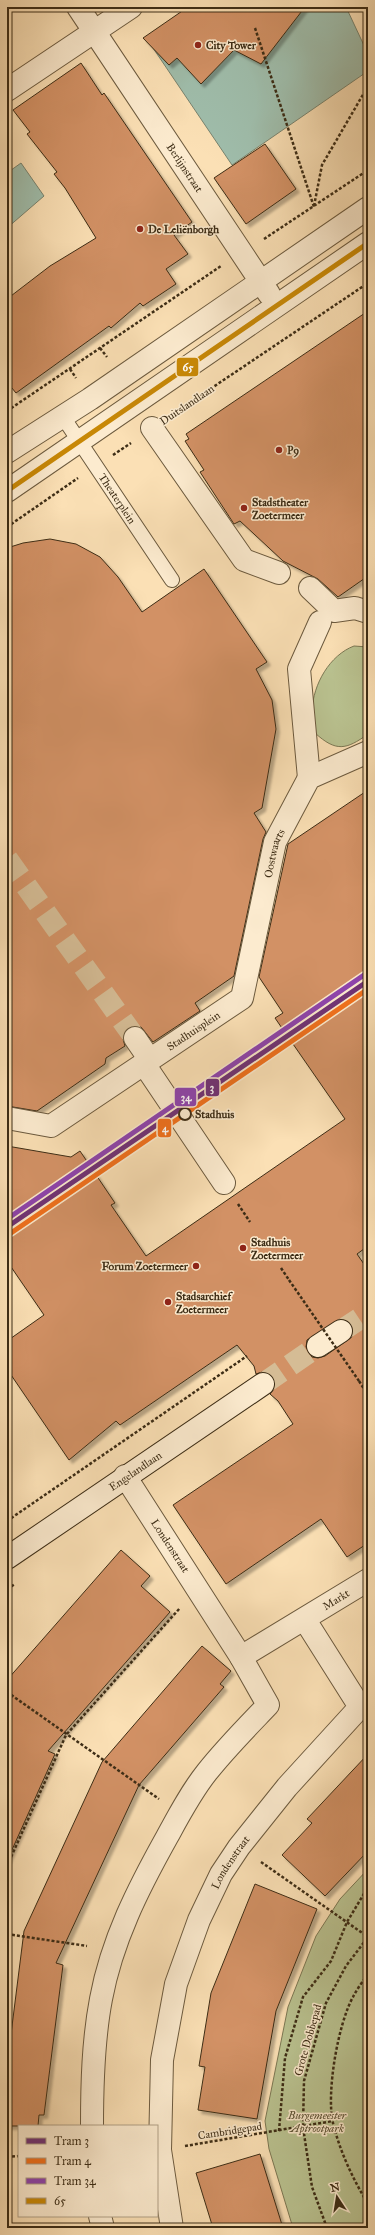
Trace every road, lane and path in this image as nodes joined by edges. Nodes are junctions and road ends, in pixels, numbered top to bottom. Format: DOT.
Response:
graph roads {
  1 [pos="78,7"];
  2 [pos="130,7"];
  3 [pos="256,28"];
  4 [pos="94,32"];
  5 [pos="368,86"];
  6 [pos="7,90"];
  7 [pos="368,170"];
  8 [pos="314,207"];
  9 [pos="368,208"];
  10 [pos="368,243"];
  11 [pos="242,252"];
  12 [pos="261,282"];
  13 [pos="368,282"];
  14 [pos="276,305"];
  15 [pos="7,411"];
  16 [pos="63,417"];
  17 [pos="152,428"];
  18 [pos="80,441"];
  19 [pos="7,452"];
  20 [pos="96,466"];
  21 [pos="7,491"];
  22 [pos="7,527"];
  23 [pos="279,573"];
  24 [pos="172,580"];
  25 [pos="310,588"];
  26 [pos="368,612"];
  27 [pos="320,622"];
  28 [pos="368,752"];
  29 [pos="309,778"];
  30 [pos="242,998"];
  31 [pos="135,1038"];
  32 [pos="147,1062"];
  33 [pos="7,1118"];
  34 [pos="224,1183"];
  35 [pos="281,1268"];
  36 [pos="341,1331"];
  37 [pos="318,1346"];
  38 [pos="247,1356"];
  39 [pos="263,1384"];
  40 [pos="368,1394"];
  41 [pos="125,1476"];
  42 [pos="7,1521"];
  43 [pos="7,1558"];
  44 [pos="368,1580"];
  45 [pos="198,1588"];
  46 [pos="305,1620"];
  47 [pos="241,1657"];
  48 [pos="7,1692"];
  49 [pos="66,1736"];
  50 [pos="180,1813"];
  51 [pos="239,1846"];
  52 [pos="7,1866"];
  53 [pos="368,1887"];
  54 [pos="347,1922"];
  55 [pos="7,1934"];
  56 [pos="368,1937"];
  57 [pos="114,1950"];
  58 [pos="368,1974"];
  59 [pos="333,2121"];
  60 [pos="92,2125"];
  61 [pos="303,2126"];
  62 [pos="280,2131"];
  63 [pos="160,2150"];
  64 [pos="18,2156"];
  65 [pos="7,2157"];
  66 [pos="368,2204"];
  67 [pos="100,2217"];
  68 [pos="103,2228"];
  69 [pos="172,2228"];
  70 [pos="327,2228"];
  1 -- 4 [label="street, Berlijnstraat"];
  2 -- 4 [label="street"];
  3 -- 8 [label="path"];
  4 -- 6 [label="street"];
  4 -- 11 [label="street, Berlijnstraat"];
  5 -- 8 [label="path"];
  7 -- 8 [label="path"];
  8 -- 11 [label="path"];
  9 -- 12 [label="street"];
  10 -- 14 [label="street"];
  11 -- 12 [label="street, Berlijnstraat"];
  11 -- 15 [label="path"];
  12 -- 14 [label="street, Berlijnstraat"];
  12 -- 16 [label="street"];
  13 -- 17 [label="path, Duitslandlaan"];
  14 -- 18 [label="street"];
  16 -- 18 [label="lane, Theaterplein"];
  16 -- 19 [label="street"];
  17 -- 20 [label="path, Duitslandlaan"];
  17 -- 23 [label="street"];
  18 -- 20 [label="lane, Theaterplein"];
  18 -- 21 [label="street"];
  20 -- 22 [label="path, Duitslandlaan"];
  20 -- 24 [label="lane, Theaterplein"];
  25 -- 26 [label="street"];
  27 -- 29 [label="street"];
  28 -- 29 [label="street"];
  29 -- 30 [label="street, Oostwaarts"];
  30 -- 32 [label="street, Stadhuisplein"];
  31 -- 32 [label="street"];
  32 -- 33 [label="street, Stadhuisplein"];
  32 -- 34 [label="street"];
  35 -- 40 [label="path, bridge"];
  36 -- 37 [label="street"];
  38 -- 42 [label="path"];
  39 -- 41 [label="street, Engelandlaan"];
  41 -- 43 [label="street, Engelandlaan"];
  41 -- 45 [label="street, Londenstraat"];
  44 -- 46 [label="street, Markt"];
  45 -- 47 [label="street, Londenstraat"];
  45 -- 49 [label="path"];
  46 -- 47 [label="street"];
  46 -- 51 [label="street, Londenstraat"];
  47 -- 50 [label="street, Londenstraat"];
  48 -- 49 [label="path"];
  49 -- 50 [label="path"];
  49 -- 52 [label="path"];
  50 -- 57 [label="street, Londenstraat"];
  51 -- 54 [label="path"];
  51 -- 63 [label="street, Londenstraat"];
  53 -- 54 [label="path"];
  54 -- 56 [label="path"];
  54 -- 62 [label="path"];
  55 -- 57 [label="path"];
  56 -- 61 [label="path, Grote Dobbepad"];
  57 -- 60 [label="street, Londenstraat"];
  58 -- 59 [label="path"];
  59 -- 61 [label="path, Cambridgepad"];
  59 -- 66 [label="path"];
  61 -- 62 [label="path, Cambridgepad"];
  61 -- 70 [label="path, Grote Dobbepad"];
  62 -- 63 [label="path, Cambridgepad"];
  63 -- 69 [label="street, Londenstraat"];
  64 -- 65 [label="path"];
  67 -- 68 [label="street"];
}
